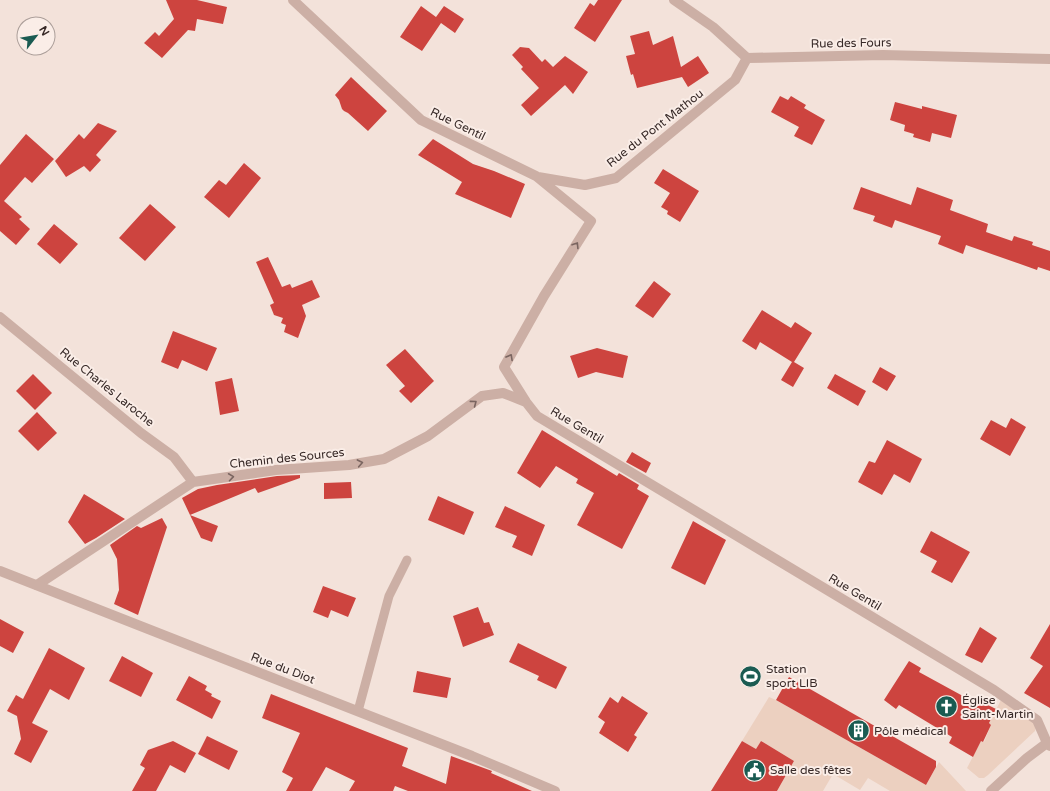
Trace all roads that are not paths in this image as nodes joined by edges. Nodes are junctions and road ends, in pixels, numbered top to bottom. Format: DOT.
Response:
graph roads {
  1 [pos="293,0"];
  2 [pos="674,0"];
  3 [pos="747,58"];
  4 [pos="1050,59"];
  5 [pos="536,176"];
  6 [pos="0,317"];
  7 [pos="526,402"];
  8 [pos="193,482"];
  9 [pos="407,560"];
  10 [pos="0,571"];
  11 [pos="37,585"];
  12 [pos="358,711"];
  13 [pos="1049,742"];
  14 [pos="555,791"];
  15 [pos="991,791"];
  1 -- 5 [label="street, Rue Gentil"];
  2 -- 3 [label="street"];
  3 -- 4 [label="street, Rue des Fours"];
  3 -- 5 [label="street, Rue du Pont Mathou"];
  7 -- 5 [label="street, Rue Gentil, one-way"];
  6 -- 8 [label="street, Rue Charles Laroche"];
  8 -- 7 [label="street, Chemin des Sources, one-way"];
  7 -- 13 [label="street, Rue Gentil"];
  8 -- 11 [label="street, Chemin des Sources"];
  9 -- 12 [label="lane"];
  10 -- 11 [label="street, Rue du Diot"];
  11 -- 12 [label="street, Rue du Diot"];
  12 -- 14 [label="street, Rue du Diot"];
  13 -- 15 [label="street"];
}
